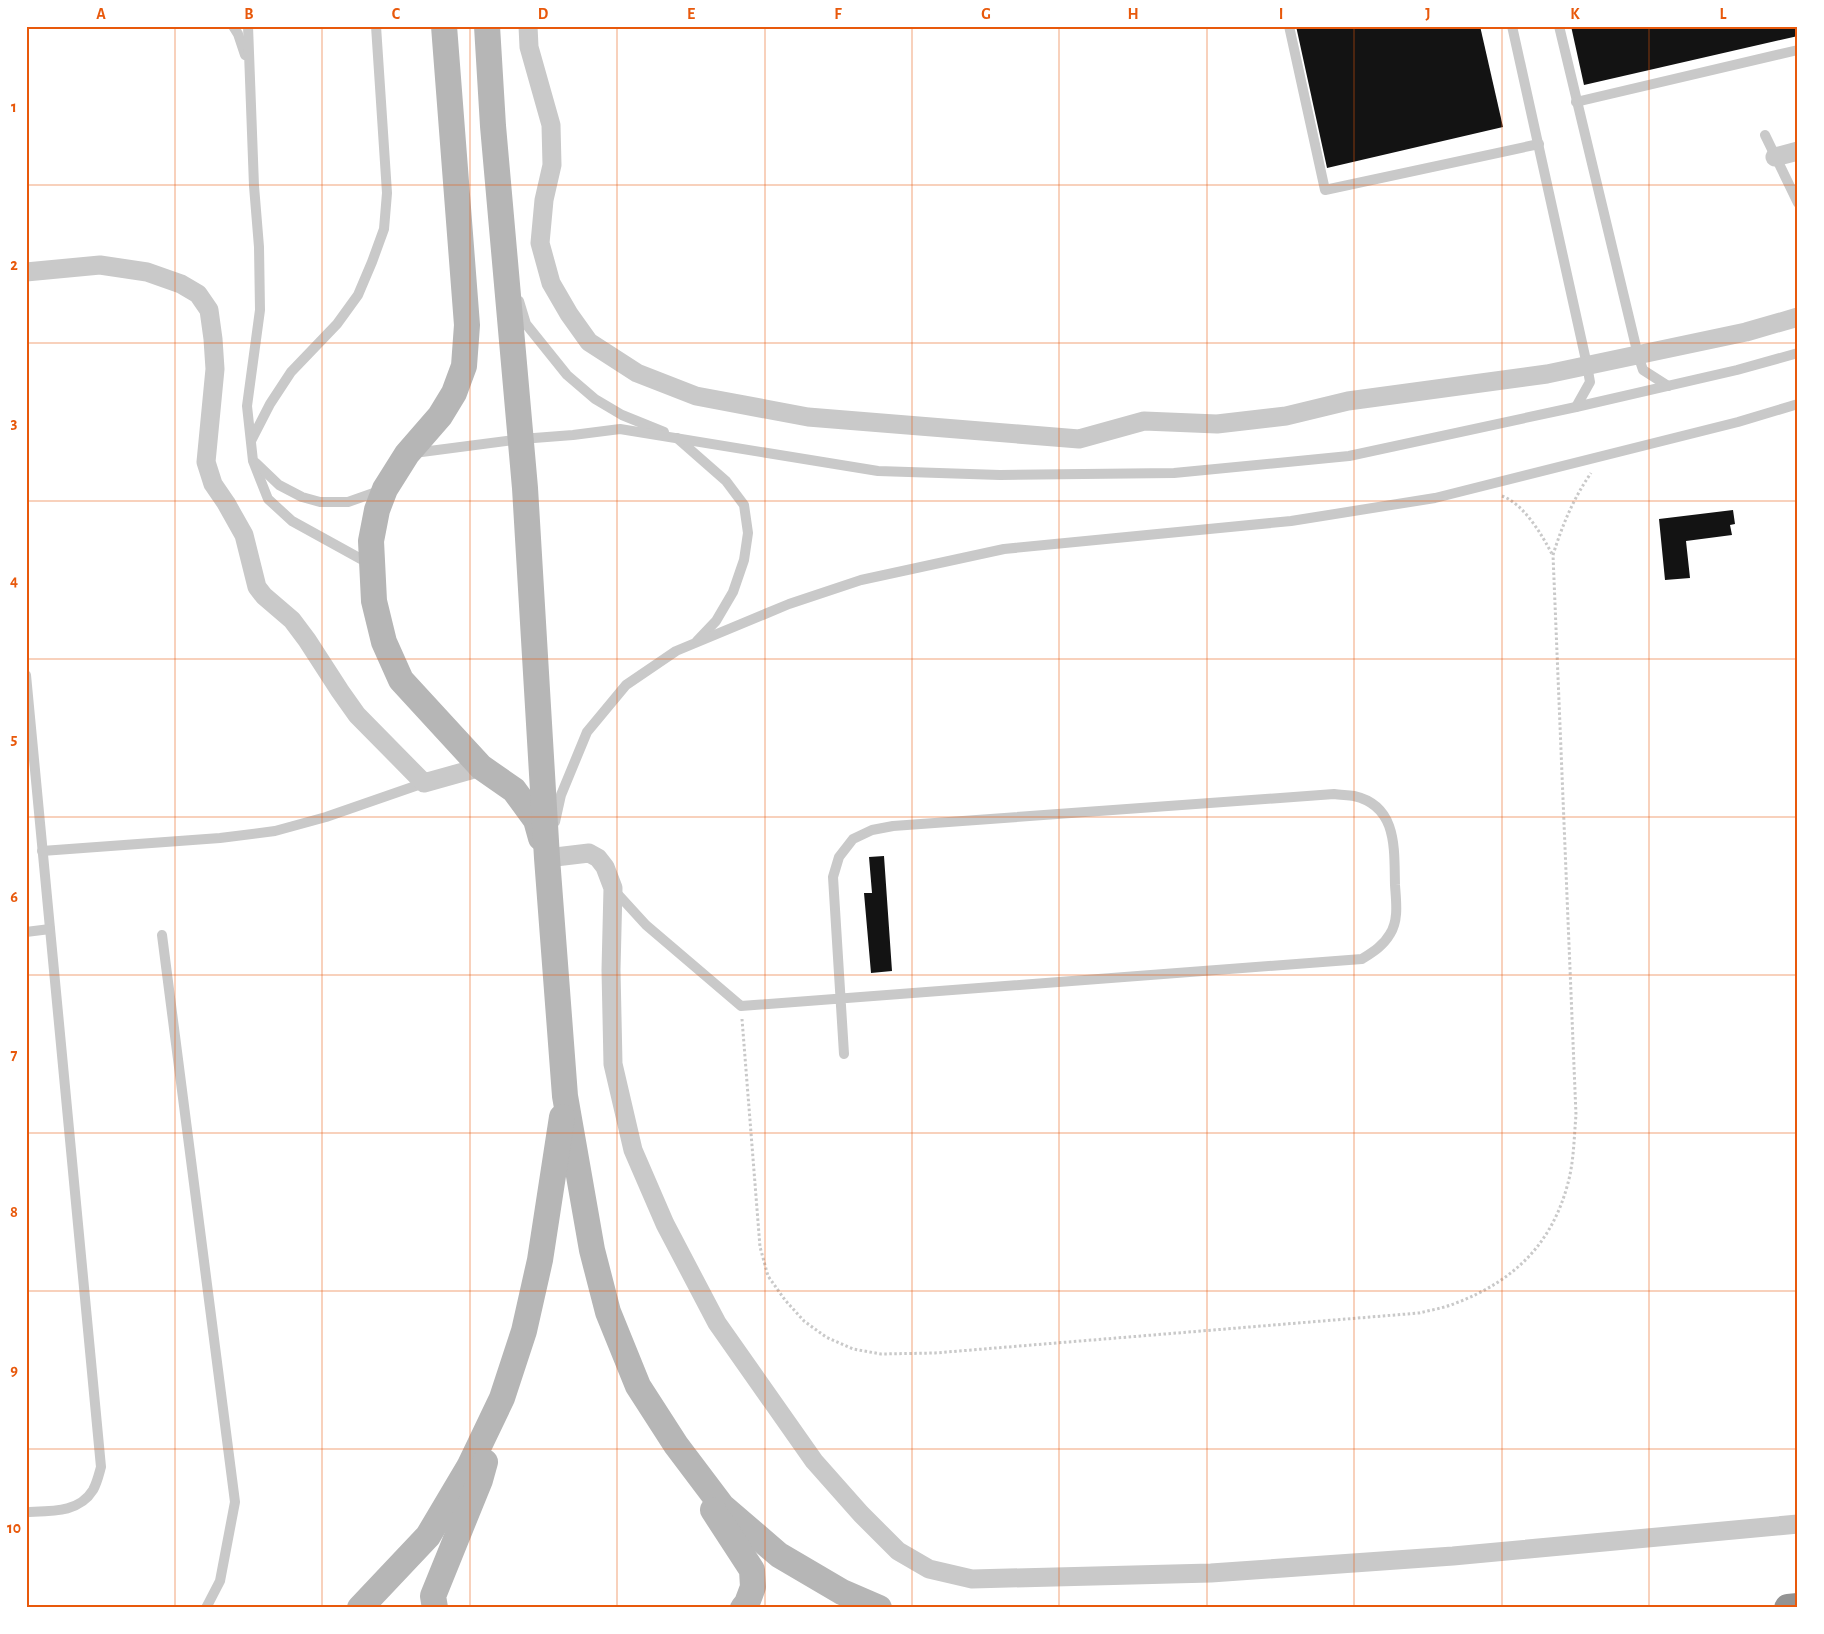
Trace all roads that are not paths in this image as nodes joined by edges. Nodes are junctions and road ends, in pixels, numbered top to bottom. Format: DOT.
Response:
graph roads {
  1 [pos="233,26"];
  2 [pos="248,26"];
  3 [pos="376,26"];
  4 [pos="444,26"];
  5 [pos="487,26"];
  6 [pos="528,26"];
  7 [pos="1289,26"];
  8 [pos="1512,26"];
  9 [pos="1559,26"];
  10 [pos="1798,50"];
  11 [pos="249,67"];
  12 [pos="1576,102"];
  13 [pos="1765,135"];
  14 [pos="1539,144"];
  15 [pos="1798,152"];
  16 [pos="1775,157"];
  17 [pos="1798,203"];
  18 [pos="505,258"];
  19 [pos="26,272"];
  20 [pos="1798,317"];
  21 [pos="1798,353"];
  22 [pos="1638,355"];
  23 [pos="1587,365"];
  24 [pos="1668,386"];
  25 [pos="1798,404"];
  26 [pos="1576,407"];
  27 [pos="677,438"];
  28 [pos="521,439"];
  29 [pos="251,441"];
  30 [pos="407,454"];
  31 [pos="254,461"];
  32 [pos="385,488"];
  33 [pos="372,565"];
  34 [pos="695,644"];
  35 [pos="26,675"];
  36 [pos="481,767"];
  37 [pos="424,783"];
  38 [pos="42,851"];
  39 [pos="547,858"];
  40 [pos="613,888"];
  41 [pos="50,929"];
  42 [pos="26,932"];
  43 [pos="162,935"];
  44 [pos="840,999"];
  45 [pos="844,1054"];
  46 [pos="565,1096"];
  47 [pos="638,1386"];
  48 [pos="502,1398"];
  49 [pos="26,1512"];
  50 [pos="1798,1524"];
  51 [pos="1798,1607"];
  52 [pos="206,1608"];
  53 [pos="360,1608"];
  54 [pos="435,1608"];
  55 [pos="744,1608"];
  56 [pos="879,1608"];
  57 [pos="1788,1608"];
  1 -- 11 [label="lane"];
  2 -- 11 [label="lane"];
  3 -- 29 [label="lane"];
  4 -- 30 [label="street"];
  5 -- 18 [label="street"];
  6 -- 23 [label="street"];
  7 -- 14 [label="lane"];
  8 -- 14 [label="lane"];
  9 -- 12 [label="lane"];
  10 -- 12 [label="lane"];
  11 -- 29 [label="lane"];
  12 -- 22 [label="lane"];
  13 -- 16 [label="lane"];
  14 -- 23 [label="lane"];
  15 -- 16 [label="street"];
  16 -- 17 [label="lane"];
  18 -- 27 [label="lane"];
  18 -- 28 [label="street"];
  19 -- 37 [label="street"];
  20 -- 22 [label="street"];
  21 -- 24 [label="lane"];
  22 -- 23 [label="street"];
  22 -- 24 [label="lane"];
  23 -- 26 [label="lane"];
  24 -- 26 [label="lane"];
  25 -- 34 [label="lane"];
  26 -- 27 [label="lane"];
  27 -- 28 [label="lane"];
  27 -- 34 [label="lane"];
  28 -- 30 [label="lane"];
  28 -- 39 [label="street"];
  29 -- 31 [label="lane"];
  30 -- 32 [label="street"];
  31 -- 32 [label="lane"];
  31 -- 33 [label="lane"];
  32 -- 33 [label="street"];
  33 -- 36 [label="street"];
  34 -- 39 [label="lane"];
  35 -- 38 [label="lane"];
  36 -- 37 [label="street"];
  36 -- 39 [label="street"];
  37 -- 38 [label="lane"];
  38 -- 41 [label="lane"];
  39 -- 40 [label="street"];
  39 -- 46 [label="street"];
  40 -- 44 [label="lane"];
  40 -- 50 [label="street"];
  41 -- 42 [label="lane"];
  41 -- 49 [label="lane"];
  43 -- 52 [label="lane"];
  44 -- 44 [label="lane"];
  44 -- 45 [label="lane"];
  46 -- 47 [label="street"];
  46 -- 48 [label="street"];
  47 -- 55 [label="street"];
  47 -- 56 [label="street"];
  48 -- 53 [label="street"];
  48 -- 54 [label="street"];
  51 -- 57 [label="highway"];
}
